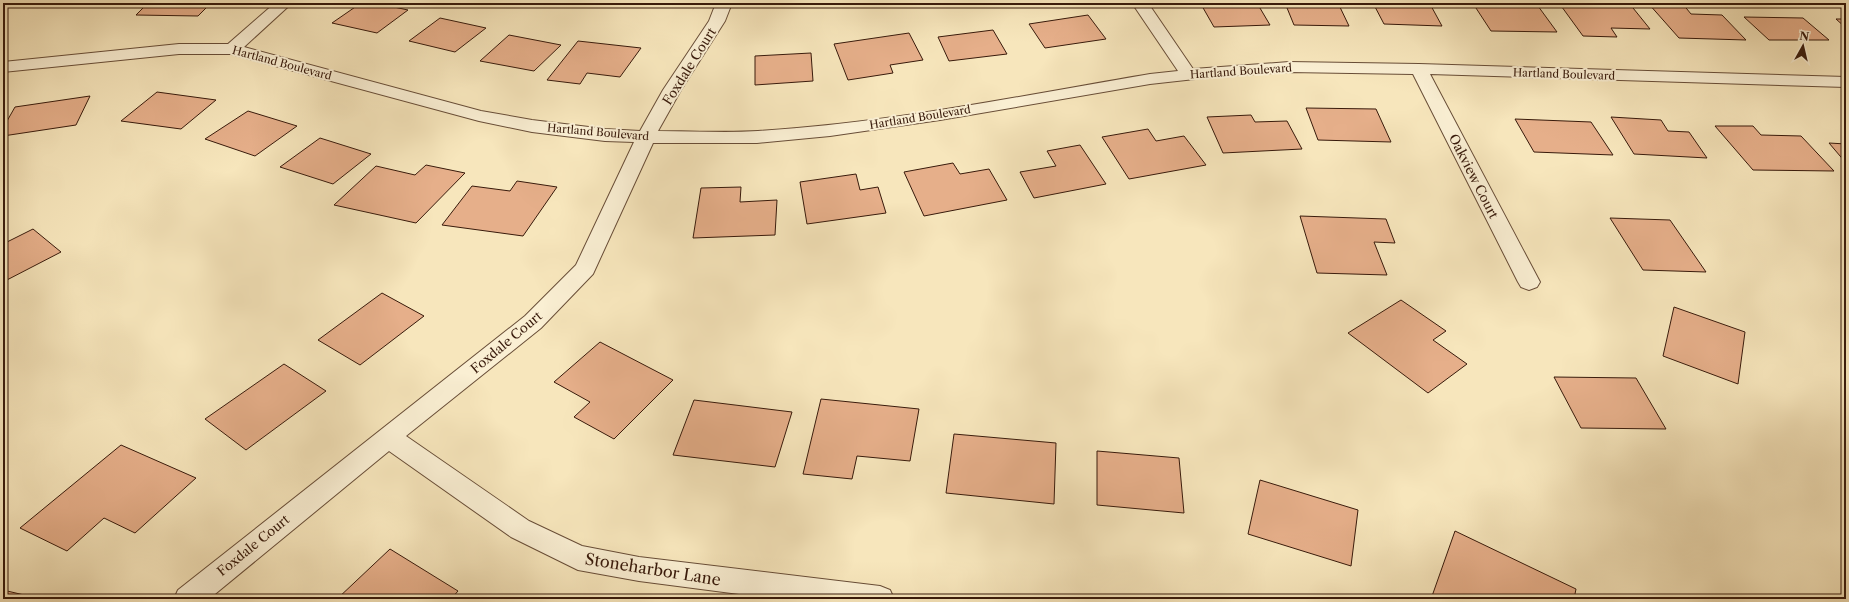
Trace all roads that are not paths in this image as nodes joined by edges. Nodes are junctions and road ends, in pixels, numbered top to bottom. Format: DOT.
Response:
graph roads {
  1 [pos="284,3"];
  2 [pos="724,3"];
  3 [pos="1140,3"];
  4 [pos="232,49"];
  5 [pos="3,67"];
  6 [pos="1419,69"];
  7 [pos="1189,75"];
  8 [pos="1846,82"];
  9 [pos="646,137"];
  10 [pos="1528,282"];
  11 [pos="388,437"];
  12 [pos="188,599"];
  13 [pos="880,599"];
  1 -- 4 [label="street"];
  2 -- 9 [label="street, Foxdale Court"];
  3 -- 7 [label="street"];
  4 -- 5 [label="street, Hartland Boulevard"];
  4 -- 9 [label="street, Hartland Boulevard"];
  6 -- 7 [label="street, Hartland Boulevard"];
  6 -- 8 [label="street, Hartland Boulevard"];
  6 -- 10 [label="street, Oakview Court"];
  7 -- 9 [label="street, Hartland Boulevard"];
  9 -- 11 [label="street, Foxdale Court"];
  11 -- 12 [label="street, Foxdale Court"];
  11 -- 13 [label="street, Stoneharbor Lane"];
}
